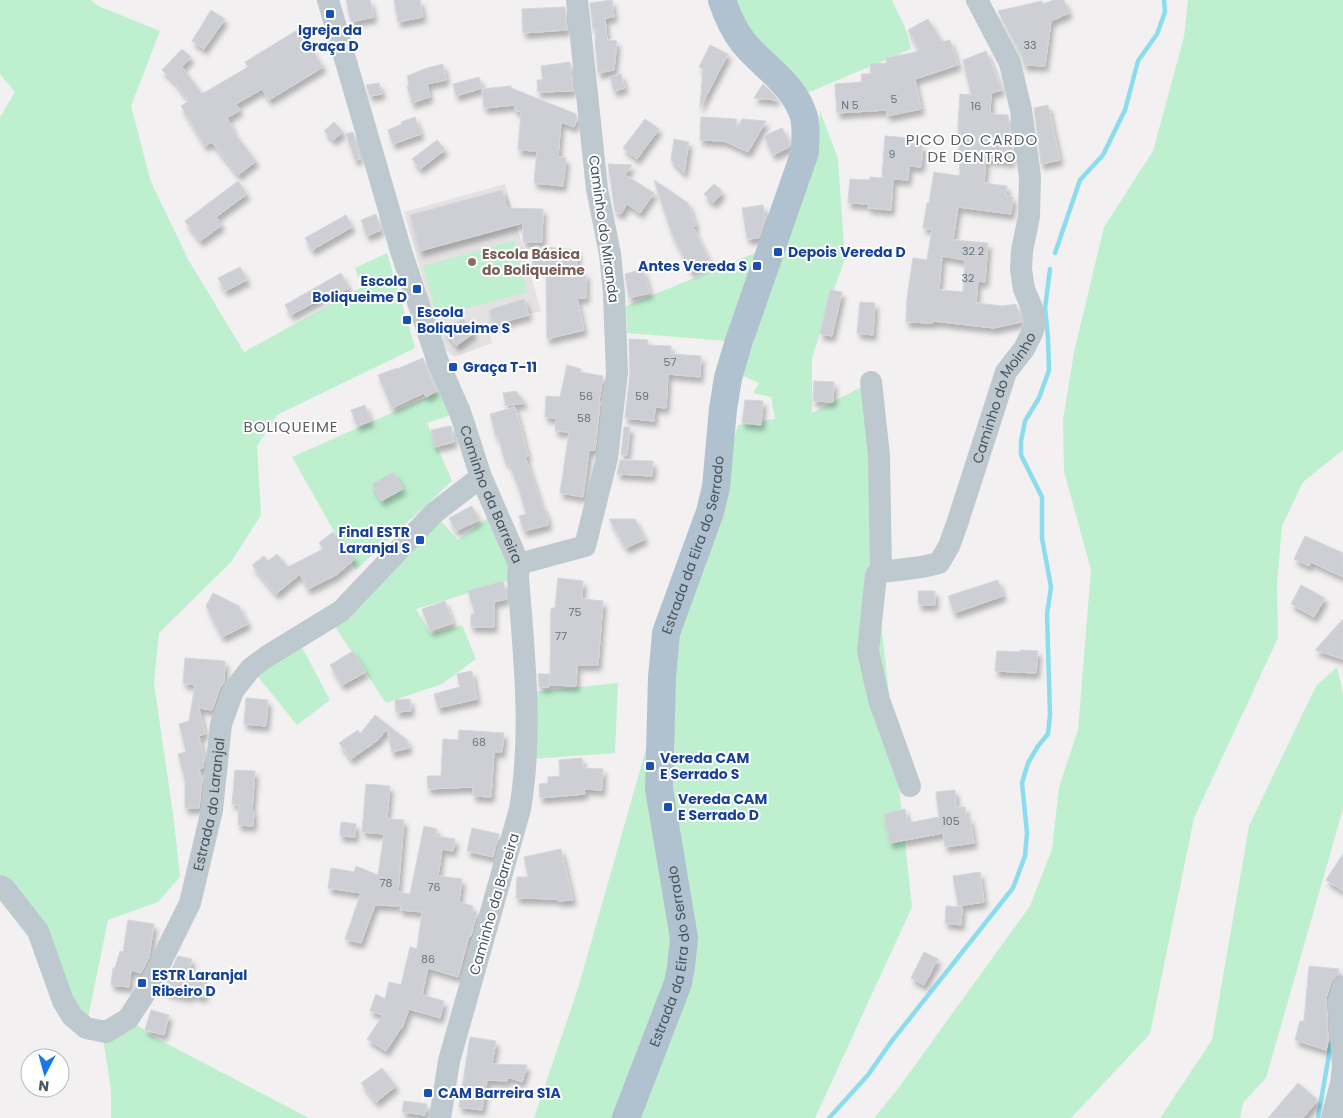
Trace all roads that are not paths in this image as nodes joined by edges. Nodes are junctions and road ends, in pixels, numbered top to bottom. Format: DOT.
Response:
graph roads {
  1 [pos="328,0"];
  2 [pos="577,0"];
  3 [pos="722,0"];
  4 [pos="978,0"];
  5 [pos="871,382"];
  6 [pos="481,477"];
  7 [pos="520,564"];
  8 [pos="881,572"];
  9 [pos="910,786"];
  10 [pos="0,886"];
  11 [pos="1343,987"];
  12 [pos="440,1118"];
  13 [pos="626,1118"];
  14 [pos="1332,1118"];
  1 -- 6 [label="street, Caminho da Barreira"];
  2 -- 7 [label="street, Caminho do Miranda"];
  3 -- 13 [label="main road, Estrada da Eira do Serrado"];
  4 -- 8 [label="street, Caminho do Moinho"];
  5 -- 8 [label="street"];
  6 -- 7 [label="street, Caminho da Barreira"];
  6 -- 10 [label="street, Estrada do Laranjal"];
  7 -- 12 [label="street, Caminho da Barreira"];
  8 -- 9 [label="street"];
  11 -- 14 [label="street"];
}
